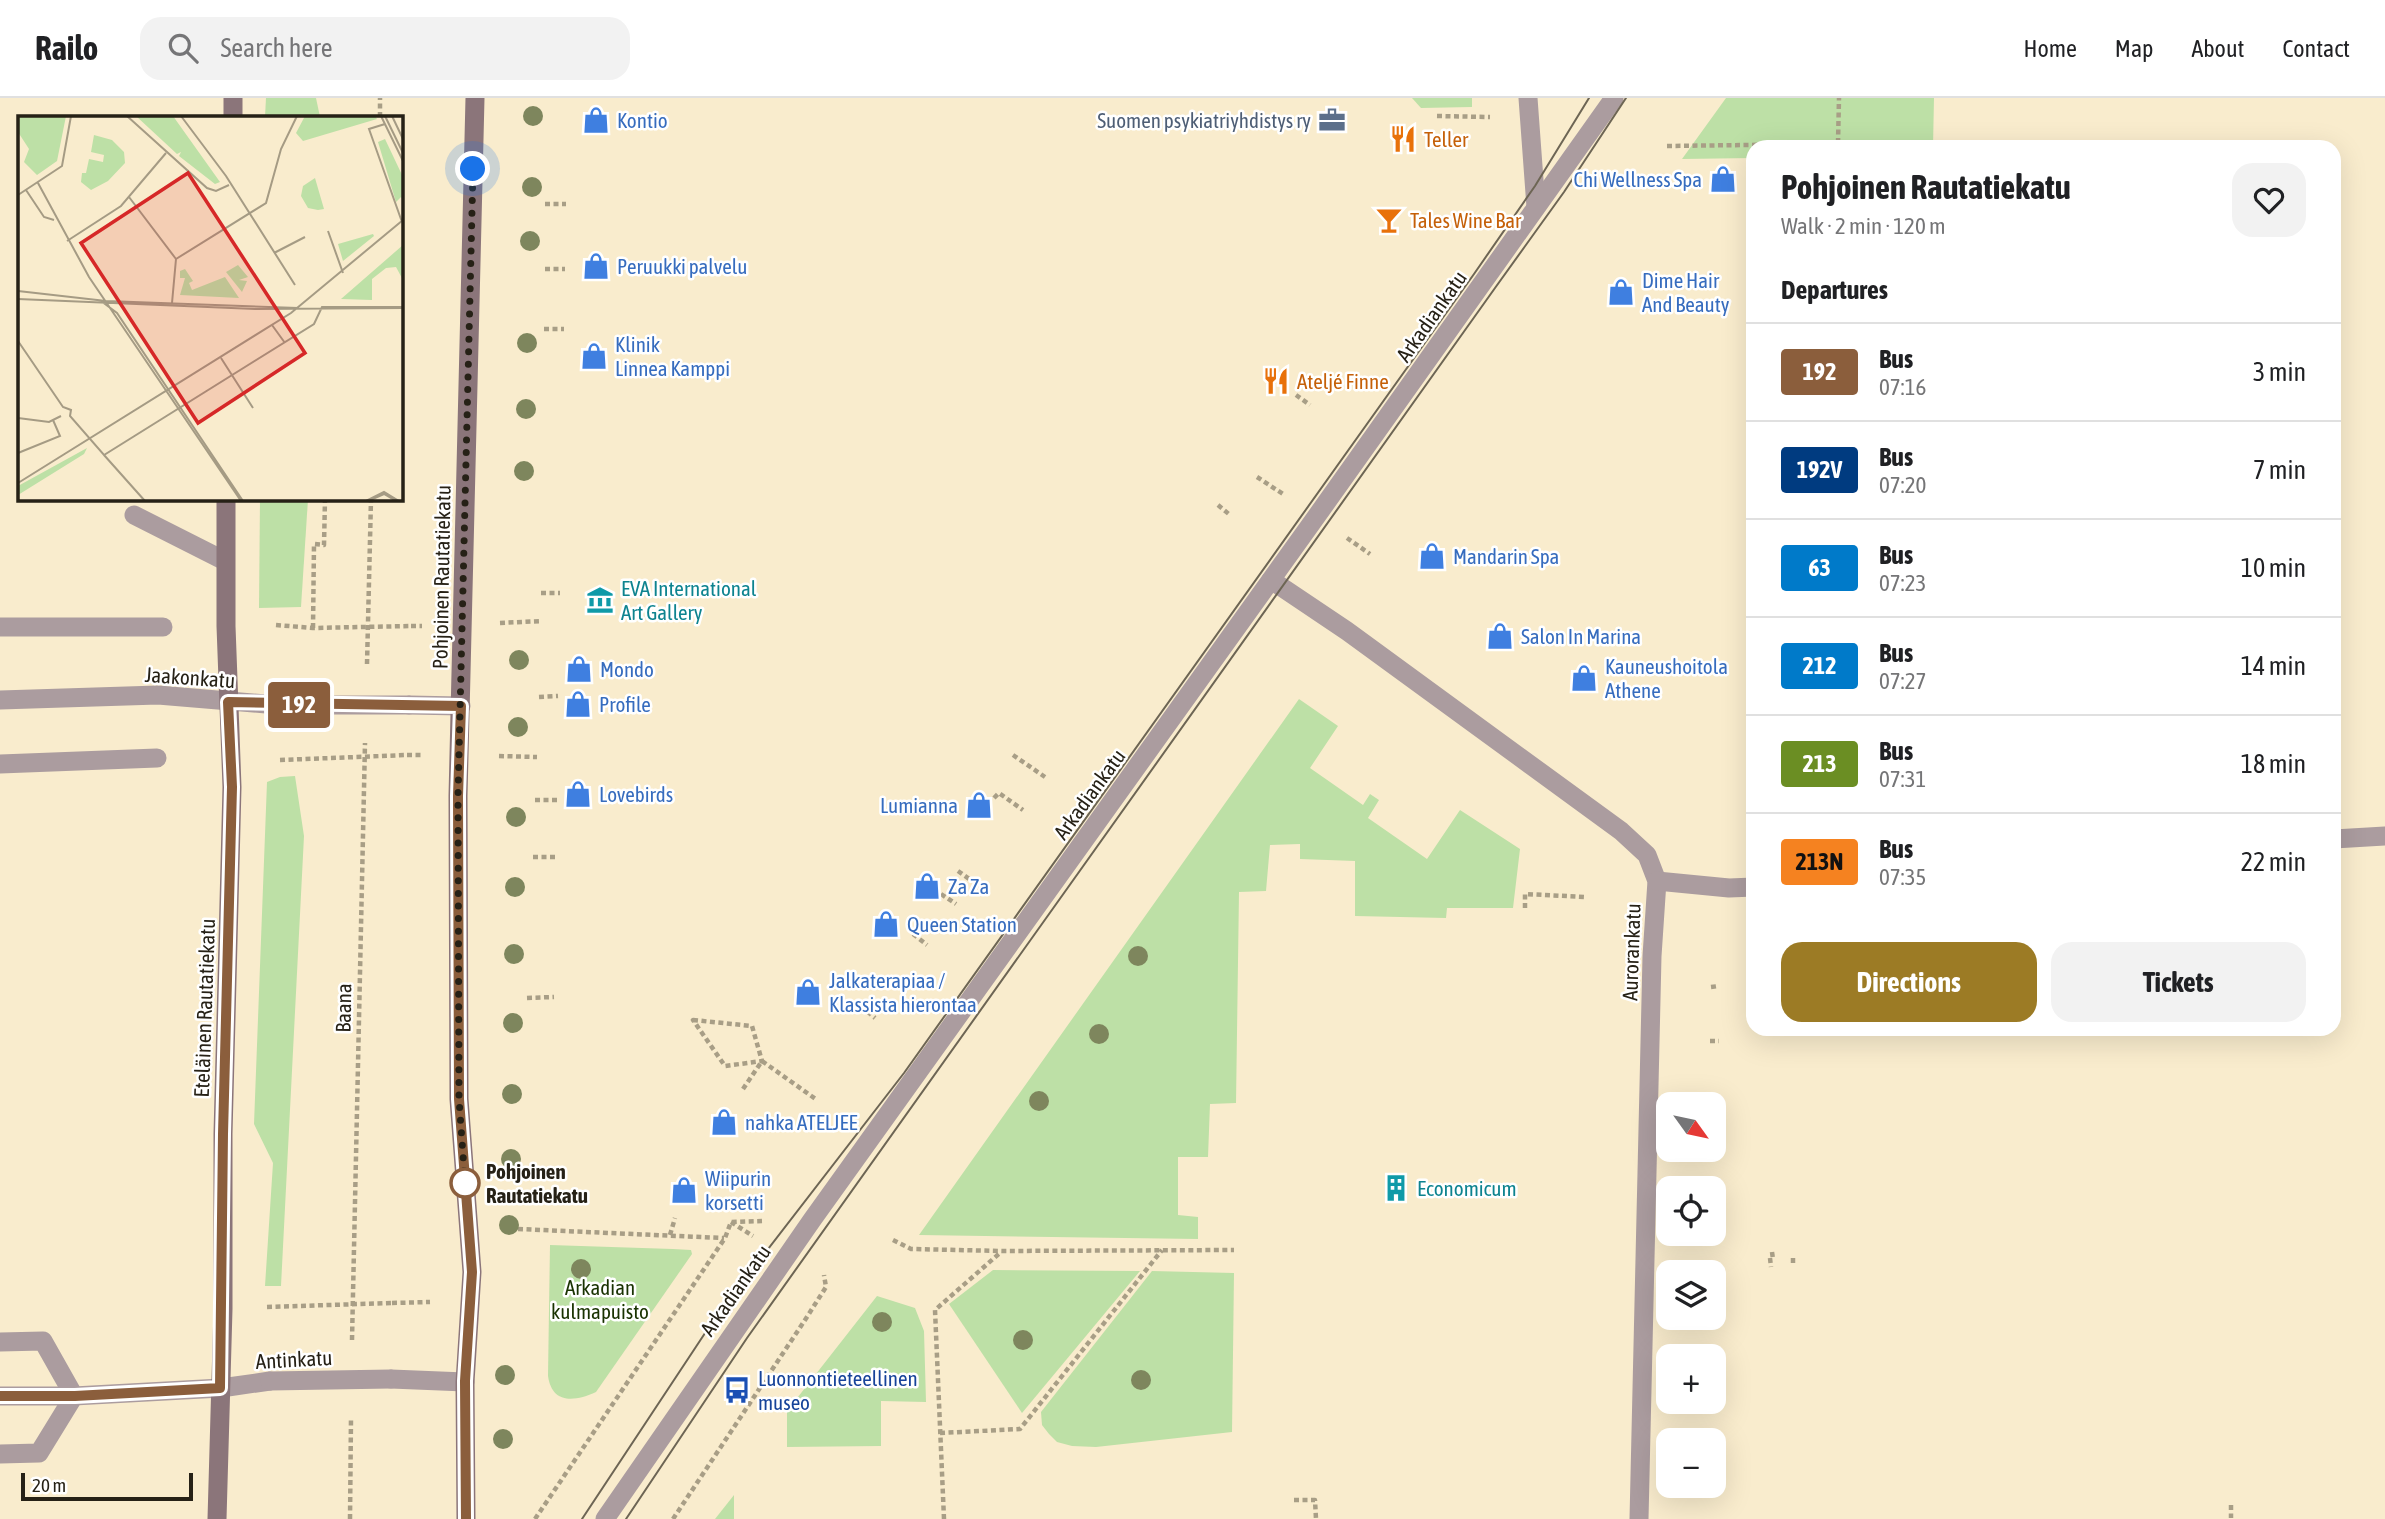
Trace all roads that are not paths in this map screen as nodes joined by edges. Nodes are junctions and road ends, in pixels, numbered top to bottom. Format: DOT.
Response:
graph roads {
  1 [pos="233,98"];
  2 [pos="475,98"];
  3 [pos="1528,98"];
  4 [pos="1614,98"];
  5 [pos="233,116"];
  6 [pos="1536,207"];
  7 [pos="226,500"];
  8 [pos="134,515"];
  9 [pos="225,561"];
  10 [pos="1271,580"];
  11 [pos="0,627"];
  12 [pos="163,627"];
  13 [pos="0,700"];
  14 [pos="228,702"];
  15 [pos="461,706"];
  16 [pos="157,758"];
  17 [pos="0,764"];
  18 [pos="2385,836"];
  19 [pos="2341,839"];
  20 [pos="1657,881"];
  21 [pos="1746,887"];
  22 [pos="0,1342"];
  23 [pos="465,1381"];
  24 [pos="220,1388"];
  25 [pos="0,1396"];
  26 [pos="75,1396"];
  27 [pos="0,1454"];
  28 [pos="217,1519"];
  29 [pos="466,1519"];
  30 [pos="605,1519"];
  31 [pos="1639,1519"];
  1 -- 5 [label="main road"];
  2 -- 15 [label="main road, Pohjoinen Rautatiekatu"];
  3 -- 6 [label="street"];
  4 -- 6 [label="street, Arkadiankatu"];
  6 -- 10 [label="street, Arkadiankatu"];
  7 -- 9 [label="main road, Eteläinen Rautatiekatu"];
  8 -- 9 [label="street"];
  9 -- 14 [label="main road, Eteläinen Rautatiekatu"];
  10 -- 20 [label="street, Aurorankatu"];
  10 -- 30 [label="street, Arkadiankatu"];
  11 -- 12 [label="street"];
  13 -- 14 [label="street, Jaakonkatu"];
  14 -- 15 [label="street, Jaakonkatu, bridge"];
  14 -- 24 [label="main road, Eteläinen Rautatiekatu"];
  15 -- 23 [label="main road, Pohjoinen Rautatiekatu"];
  16 -- 17 [label="street"];
  18 -- 19 [label="street"];
  20 -- 21 [label="street"];
  20 -- 31 [label="street, Aurorankatu"];
  22 -- 26 [label="street"];
  23 -- 24 [label="street, Antinkatu, bridge"];
  23 -- 29 [label="main road, Pohjoinen Rautatiekatu"];
  24 -- 26 [label="street, Antinkatu"];
  24 -- 28 [label="main road, Eteläinen Rautatiekatu"];
  25 -- 26 [label="street, Antinkatu"];
  26 -- 27 [label="street"];
}
